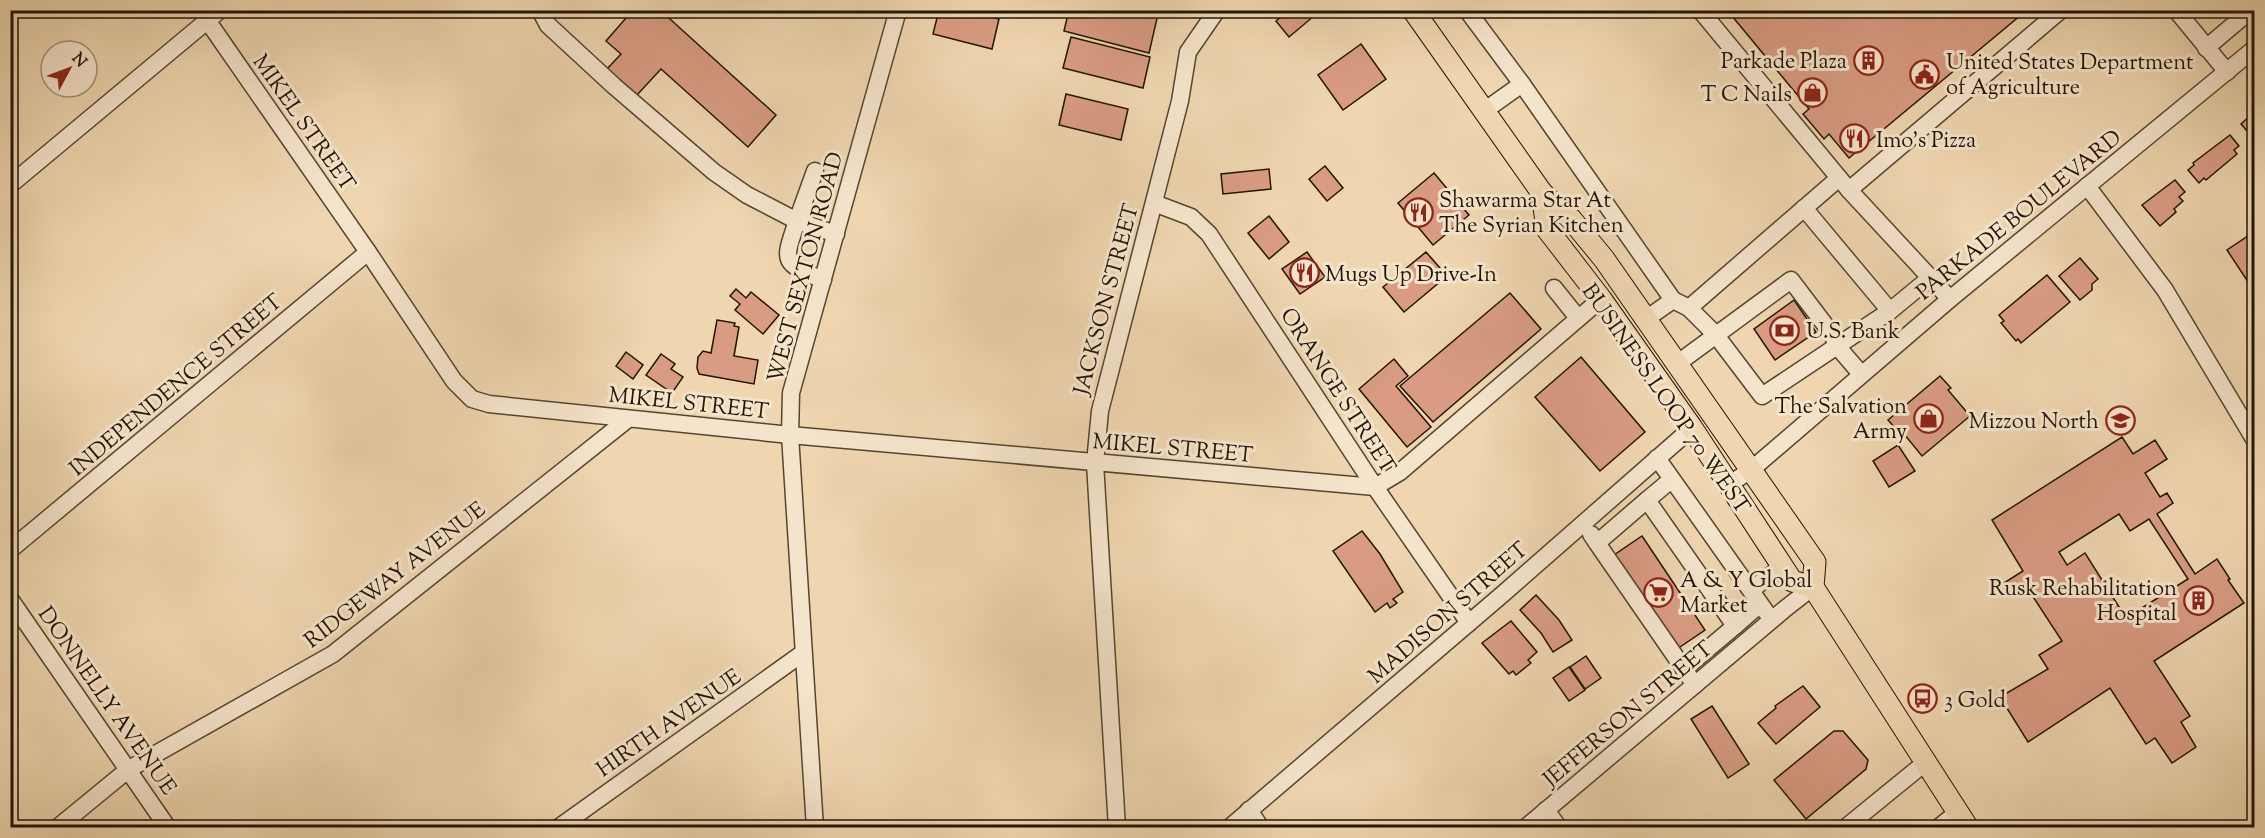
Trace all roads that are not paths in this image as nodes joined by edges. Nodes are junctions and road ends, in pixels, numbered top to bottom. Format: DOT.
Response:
graph roads {
  1 [pos="540,10"];
  2 [pos="898,10"];
  3 [pos="1217,10"];
  4 [pos="1413,10"];
  5 [pos="1467,10"];
  6 [pos="1700,10"];
  7 [pos="2061,10"];
  8 [pos="2176,10"];
  9 [pos="2251,10"];
  10 [pos="209,14"];
  11 [pos="2206,48"];
  12 [pos="2254,49"];
  13 [pos="2227,72"];
  14 [pos="1522,84"];
  15 [pos="1484,111"];
  16 [pos="814,171"];
  17 [pos="1844,184"];
  18 [pos="10,185"];
  19 [pos="2087,186"];
  20 [pos="1542,193"];
  21 [pos="1154,203"];
  22 [pos="1804,208"];
  23 [pos="797,221"];
  24 [pos="836,234"];
  25 [pos="368,252"];
  26 [pos="1930,278"];
  27 [pos="823,280"];
  28 [pos="1554,288"];
  29 [pos="1601,299"];
  30 [pos="1950,299"];
  31 [pos="1673,300"];
  32 [pos="1689,308"];
  33 [pos="1890,311"];
  34 [pos="1578,318"];
  35 [pos="1646,319"];
  36 [pos="1716,334"];
  37 [pos="1837,346"];
  38 [pos="1678,363"];
  39 [pos="1861,374"];
  40 [pos="628,419"];
  41 [pos="1692,428"];
  42 [pos="790,435"];
  43 [pos="2254,439"];
  44 [pos="1657,458"];
  45 [pos="1095,463"];
  46 [pos="1752,469"];
  47 [pos="1671,480"];
  48 [pos="1730,484"];
  49 [pos="1376,487"];
  50 [pos="1647,500"];
  51 [pos="1584,524"];
  52 [pos="1597,543"];
  53 [pos="10,550"];
  54 [pos="1783,566"];
  55 [pos="1813,587"];
  56 [pos="1750,590"];
  57 [pos="10,599"];
  58 [pos="1761,604"];
  59 [pos="1772,620"];
  60 [pos="1469,622"];
  61 [pos="1735,626"];
  62 [pos="803,653"];
  63 [pos="1684,669"];
  64 [pos="1695,685"];
  65 [pos="1926,762"];
  66 [pos="129,769"];
  67 [pos="1249,810"];
  68 [pos="1546,810"];
  69 [pos="1963,820"];
  70 [pos="57,828"];
  71 [pos="168,828"];
  72 [pos="558,828"];
  73 [pos="815,828"];
  74 [pos="1117,828"];
  75 [pos="1229,828"];
  76 [pos="1261,828"];
  77 [pos="1525,828"];
  78 [pos="1559,828"];
  79 [pos="1845,828"];
  80 [pos="1938,828"];
  1 -- 23 [label="street"];
  2 -- 24 [label="street, WEST SEXTON ROAD"];
  3 -- 21 [label="street, JACKSON STREET"];
  4 -- 15 [label="main road, BUSINESS LOOP 70 WEST"];
  5 -- 14 [label="street"];
  6 -- 17 [label="street"];
  7 -- 17 [label="street"];
  8 -- 11 [label="street"];
  9 -- 11 [label="street"];
  10 -- 18 [label="street"];
  10 -- 25 [label="street, MIKEL STREET"];
  11 -- 13 [label="street"];
  12 -- 13 [label="street, PARKADE BOULEVARD"];
  13 -- 19 [label="street, PARKADE BOULEVARD"];
  14 -- 15 [label="street"];
  14 -- 31 [label="street"];
  15 -- 20 [label="main road, BUSINESS LOOP 70 WEST"];
  16 -- 23 [label="street"];
  17 -- 22 [label="street"];
  17 -- 26 [label="street"];
  19 -- 30 [label="street, PARKADE BOULEVARD"];
  19 -- 43 [label="street"];
  20 -- 29 [label="main road, BUSINESS LOOP 70 WEST"];
  20 -- 35 [label="main road, BUSINESS LOOP 70 WEST"];
  21 -- 45 [label="street, JACKSON STREET"];
  21 -- 49 [label="street, ORANGE STREET"];
  22 -- 32 [label="street"];
  22 -- 33 [label="street"];
  23 -- 24 [label="street"];
  23 -- 27 [label="street"];
  24 -- 27 [label="street, WEST SEXTON ROAD"];
  25 -- 40 [label="street, MIKEL STREET"];
  25 -- 53 [label="street, INDEPENDENCE STREET"];
  26 -- 30 [label="street"];
  26 -- 33 [label="street"];
  27 -- 42 [label="street, WEST SEXTON ROAD"];
  28 -- 34 [label="street"];
  29 -- 34 [label="street"];
  29 -- 41 [label="main road, BUSINESS LOOP 70 WEST"];
  30 -- 39 [label="street, PARKADE BOULEVARD"];
  31 -- 32 [label="street"];
  31 -- 35 [label="street"];
  32 -- 36 [label="street"];
  33 -- 37 [label="street"];
  34 -- 49 [label="street"];
  35 -- 38 [label="main road, BUSINESS LOOP 70 WEST"];
  36 -- 37 [label="street"];
  36 -- 37 [label="street"];
  36 -- 38 [label="street"];
  37 -- 39 [label="street"];
  38 -- 46 [label="main road, BUSINESS LOOP 70 WEST"];
  39 -- 46 [label="street, PARKADE BOULEVARD"];
  40 -- 42 [label="street, MIKEL STREET"];
  40 -- 66 [label="street, RIDGEWAY AVENUE"];
  41 -- 44 [label="street, MADISON STREET"];
  41 -- 48 [label="main road, BUSINESS LOOP 70 WEST"];
  42 -- 45 [label="street, MIKEL STREET"];
  42 -- 62 [label="street, WEST SEXTON ROAD"];
  44 -- 47 [label="street"];
  44 -- 51 [label="street, MADISON STREET"];
  45 -- 49 [label="street, MIKEL STREET"];
  45 -- 74 [label="street, JACKSON STREET"];
  46 -- 48 [label="street, PARKADE BOULEVARD"];
  46 -- 55 [label="main road, BUSINESS LOOP 70 WEST"];
  47 -- 50 [label="street"];
  47 -- 56 [label="street"];
  48 -- 54 [label="main road, BUSINESS LOOP 70 WEST"];
  49 -- 60 [label="street, ORANGE STREET"];
  50 -- 52 [label="street"];
  50 -- 61 [label="street"];
  51 -- 52 [label="street"];
  51 -- 60 [label="street, MADISON STREET"];
  52 -- 63 [label="street"];
  54 -- 55 [label="main road, BUSINESS LOOP 70 WEST"];
  54 -- 56 [label="street"];
  55 -- 59 [label="street, JEFFERSON STREET"];
  55 -- 65 [label="main road, BUSINESS LOOP 70 WEST"];
  56 -- 58 [label="street"];
  57 -- 66 [label="street, DONNELLY AVENUE"];
  58 -- 59 [label="street"];
  58 -- 61 [label="street"];
  59 -- 64 [label="street, JEFFERSON STREET"];
  60 -- 67 [label="street, MADISON STREET"];
  61 -- 63 [label="street"];
  62 -- 72 [label="street, HIRTH AVENUE"];
  62 -- 73 [label="street, WEST SEXTON ROAD"];
  63 -- 64 [label="street"];
  64 -- 68 [label="street, JEFFERSON STREET"];
  65 -- 69 [label="main road, BUSINESS LOOP 70 WEST"];
  65 -- 79 [label="street"];
  66 -- 70 [label="street, RIDGEWAY AVENUE"];
  66 -- 71 [label="street, DONNELLY AVENUE"];
  67 -- 75 [label="street, MADISON STREET"];
  67 -- 76 [label="street"];
  68 -- 77 [label="street, JEFFERSON STREET"];
  68 -- 78 [label="street"];
  69 -- 80 [label="street"];
}
